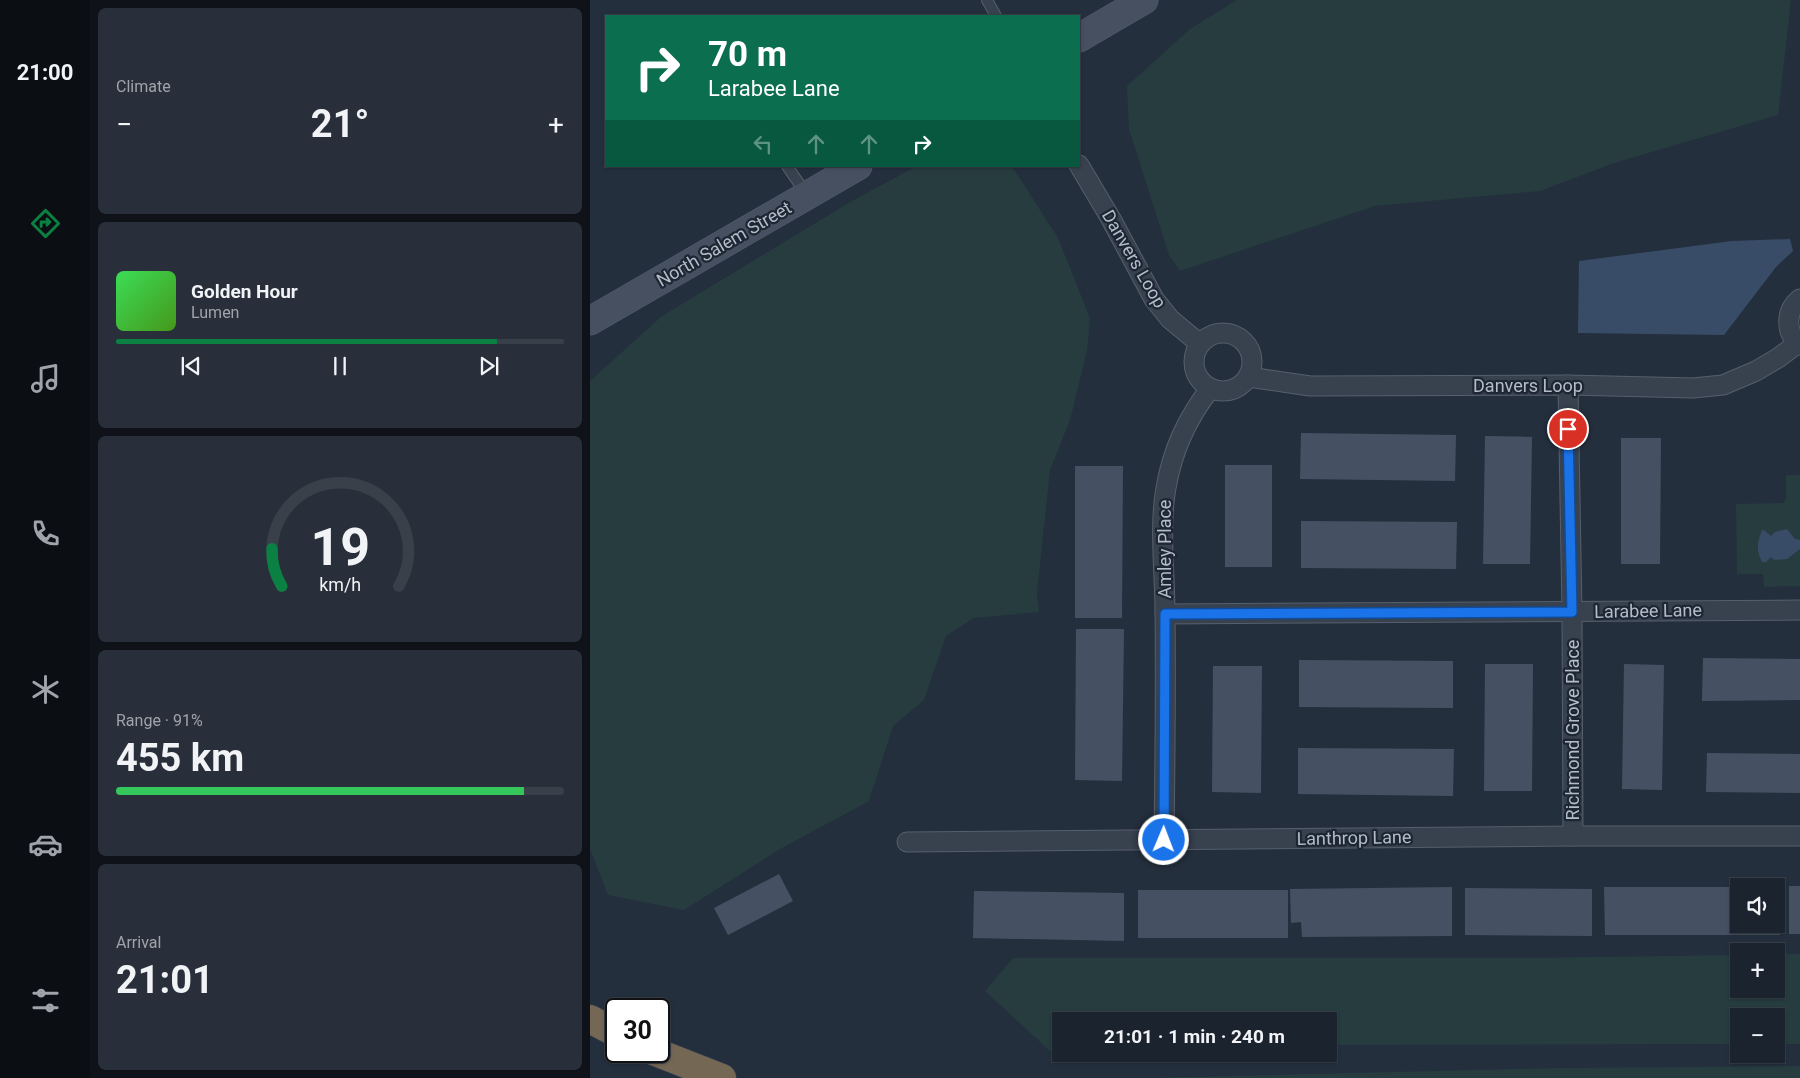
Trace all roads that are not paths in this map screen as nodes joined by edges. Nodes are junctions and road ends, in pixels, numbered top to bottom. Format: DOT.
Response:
graph roads {
  1 [pos="987,0"];
  2 [pos="1144,0"];
  3 [pos="995,15"];
  4 [pos="1080,37"];
  5 [pos="788,167"];
  6 [pos="856,167"];
  7 [pos="1080,167"];
  8 [pos="808,196"];
  9 [pos="1800,299"];
  10 [pos="590,321"];
  11 [pos="1200,344"];
  12 [pos="1799,344"];
  13 [pos="1248,377"];
  14 [pos="1568,385"];
  15 [pos="1210,389"];
  16 [pos="1800,610"];
  17 [pos="1572,612"];
  18 [pos="1165,614"];
  19 [pos="1573,836"];
  20 [pos="1800,836"];
  21 [pos="1164,840"];
  22 [pos="907,842"];
  23 [pos="590,1019"];
  24 [pos="605,1027"];
  25 [pos="670,1058"];
  26 [pos="722,1078"];
  1 -- 3 [label="lane"];
  2 -- 4 [label="main road"];
  5 -- 8 [label="lane"];
  6 -- 8 [label="main road, North Salem Street"];
  7 -- 11 [label="street, Danvers Loop"];
  8 -- 10 [label="main road, North Salem Street"];
  9 -- 12 [label="street"];
  11 -- 13 [label="street"];
  11 -- 15 [label="street"];
  12 -- 14 [label="street, Danvers Loop"];
  13 -- 14 [label="street, Danvers Loop"];
  13 -- 15 [label="street"];
  14 -- 17 [label="street, Richmond Grove Place"];
  15 -- 18 [label="street, Amley Place"];
  16 -- 17 [label="street, Larabee Lane"];
  17 -- 18 [label="street, Larabee Lane"];
  17 -- 19 [label="street, Richmond Grove Place"];
  18 -- 21 [label="street, Amley Place"];
  19 -- 20 [label="street, Lanthrop Lane"];
  19 -- 21 [label="street, Lanthrop Lane"];
  21 -- 22 [label="street, Lanthrop Lane"];
  23 -- 24 [label="highway"];
  25 -- 26 [label="highway"];
}
